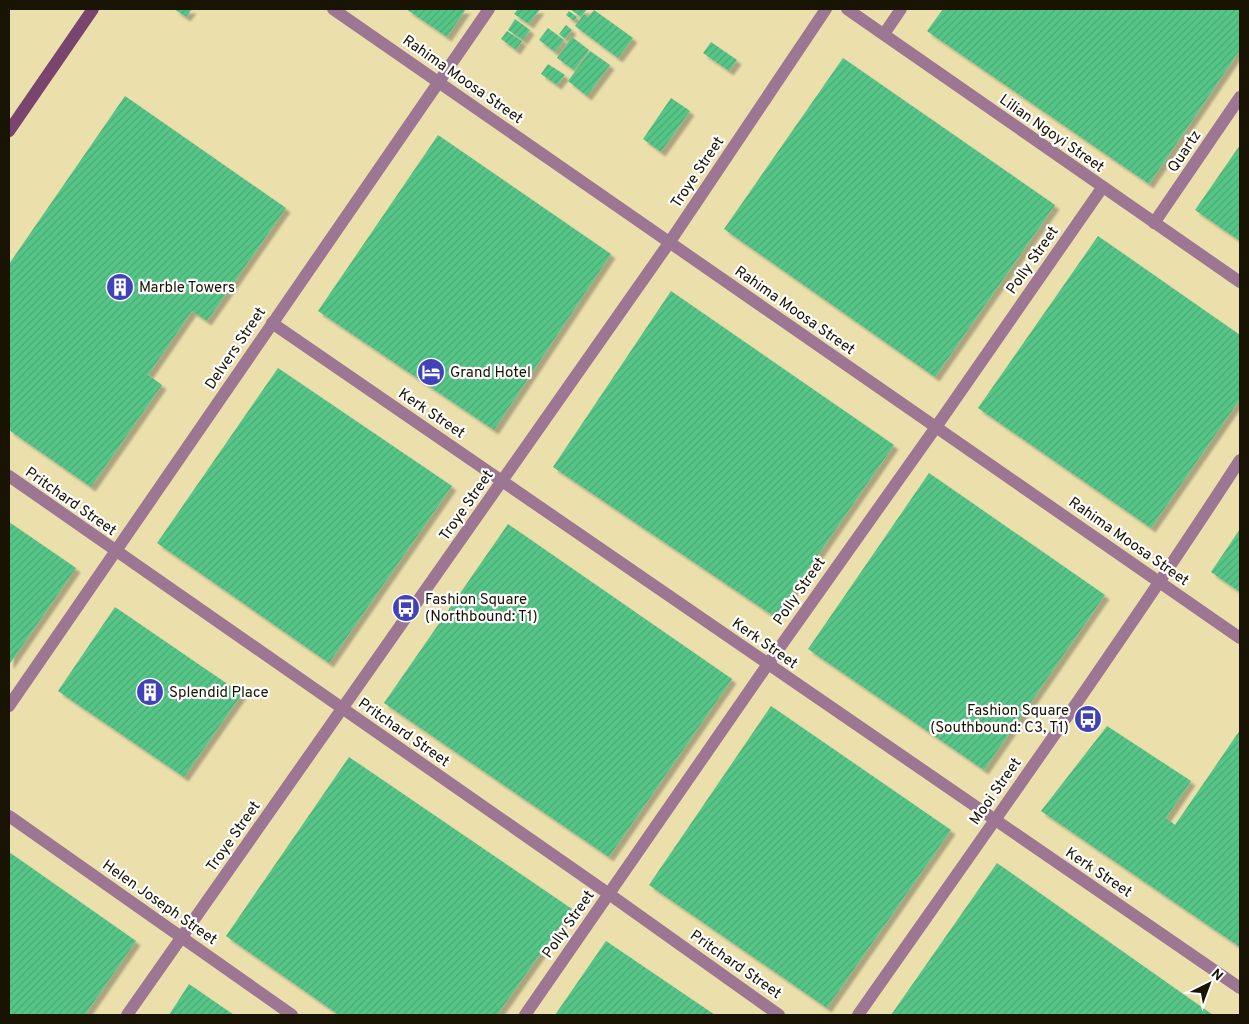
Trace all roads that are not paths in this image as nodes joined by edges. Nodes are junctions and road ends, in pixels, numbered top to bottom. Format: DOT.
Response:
graph roads {
  1 [pos="93,9"];
  2 [pos="333,9"];
  3 [pos="489,9"];
  4 [pos="826,9"];
  5 [pos="847,9"];
  6 [pos="901,9"];
  7 [pos="884,34"];
  8 [pos="438,82"];
  9 [pos="1240,97"];
  10 [pos="9,130"];
  11 [pos="1102,188"];
  12 [pos="1154,223"];
  13 [pos="669,243"];
  14 [pos="1240,282"];
  15 [pos="272,323"];
  16 [pos="936,427"];
  17 [pos="1240,460"];
  18 [pos="9,476"];
  19 [pos="503,481"];
  20 [pos="115,552"];
  21 [pos="1159,582"];
  22 [pos="1240,638"];
  23 [pos="768,664"];
  24 [pos="9,706"];
  25 [pos="343,709"];
  26 [pos="9,816"];
  27 [pos="995,821"];
  28 [pos="609,894"];
  29 [pos="181,937"];
  30 [pos="1240,988"];
  31 [pos="128,1015"];
  32 [pos="292,1015"];
  33 [pos="526,1015"];
  34 [pos="779,1015"];
  35 [pos="858,1015"];
  1 -- 10 [label="main road"];
  2 -- 8 [label="street, Rahima Moosa Street"];
  3 -- 8 [label="street, Delvers Street"];
  4 -- 13 [label="street, Troye Street"];
  5 -- 7 [label="street, Lilian Ngoyi Street"];
  6 -- 7 [label="street"];
  7 -- 11 [label="street, Lilian Ngoyi Street"];
  8 -- 13 [label="street, Rahima Moosa Street"];
  8 -- 15 [label="street, Delvers Street"];
  9 -- 12 [label="street, Quartz"];
  11 -- 12 [label="street, Lilian Ngoyi Street"];
  11 -- 16 [label="street, Polly Street"];
  12 -- 14 [label="street, Lilian Ngoyi Street"];
  13 -- 16 [label="street, Rahima Moosa Street"];
  13 -- 19 [label="street, Troye Street"];
  15 -- 19 [label="street, Kerk Street"];
  15 -- 20 [label="street, Delvers Street"];
  16 -- 21 [label="street, Rahima Moosa Street"];
  16 -- 23 [label="street, Polly Street"];
  17 -- 21 [label="street, Mooi Street"];
  18 -- 20 [label="street, Pritchard Street"];
  19 -- 23 [label="street, Kerk Street"];
  19 -- 25 [label="street, Troye Street"];
  20 -- 24 [label="street, Delvers Street"];
  20 -- 25 [label="street, Pritchard Street"];
  21 -- 22 [label="street, Rahima Moosa Street"];
  21 -- 27 [label="street, Mooi Street"];
  23 -- 27 [label="street, Kerk Street"];
  23 -- 28 [label="street, Polly Street"];
  25 -- 28 [label="street, Pritchard Street"];
  25 -- 29 [label="street, Troye Street"];
  26 -- 29 [label="street, Helen Joseph Street"];
  27 -- 30 [label="street, Kerk Street"];
  27 -- 35 [label="street, Mooi Street"];
  28 -- 33 [label="street, Polly Street"];
  28 -- 34 [label="street, Pritchard Street"];
  29 -- 31 [label="street, Troye Street"];
  29 -- 32 [label="street, Helen Joseph Street"];
}
